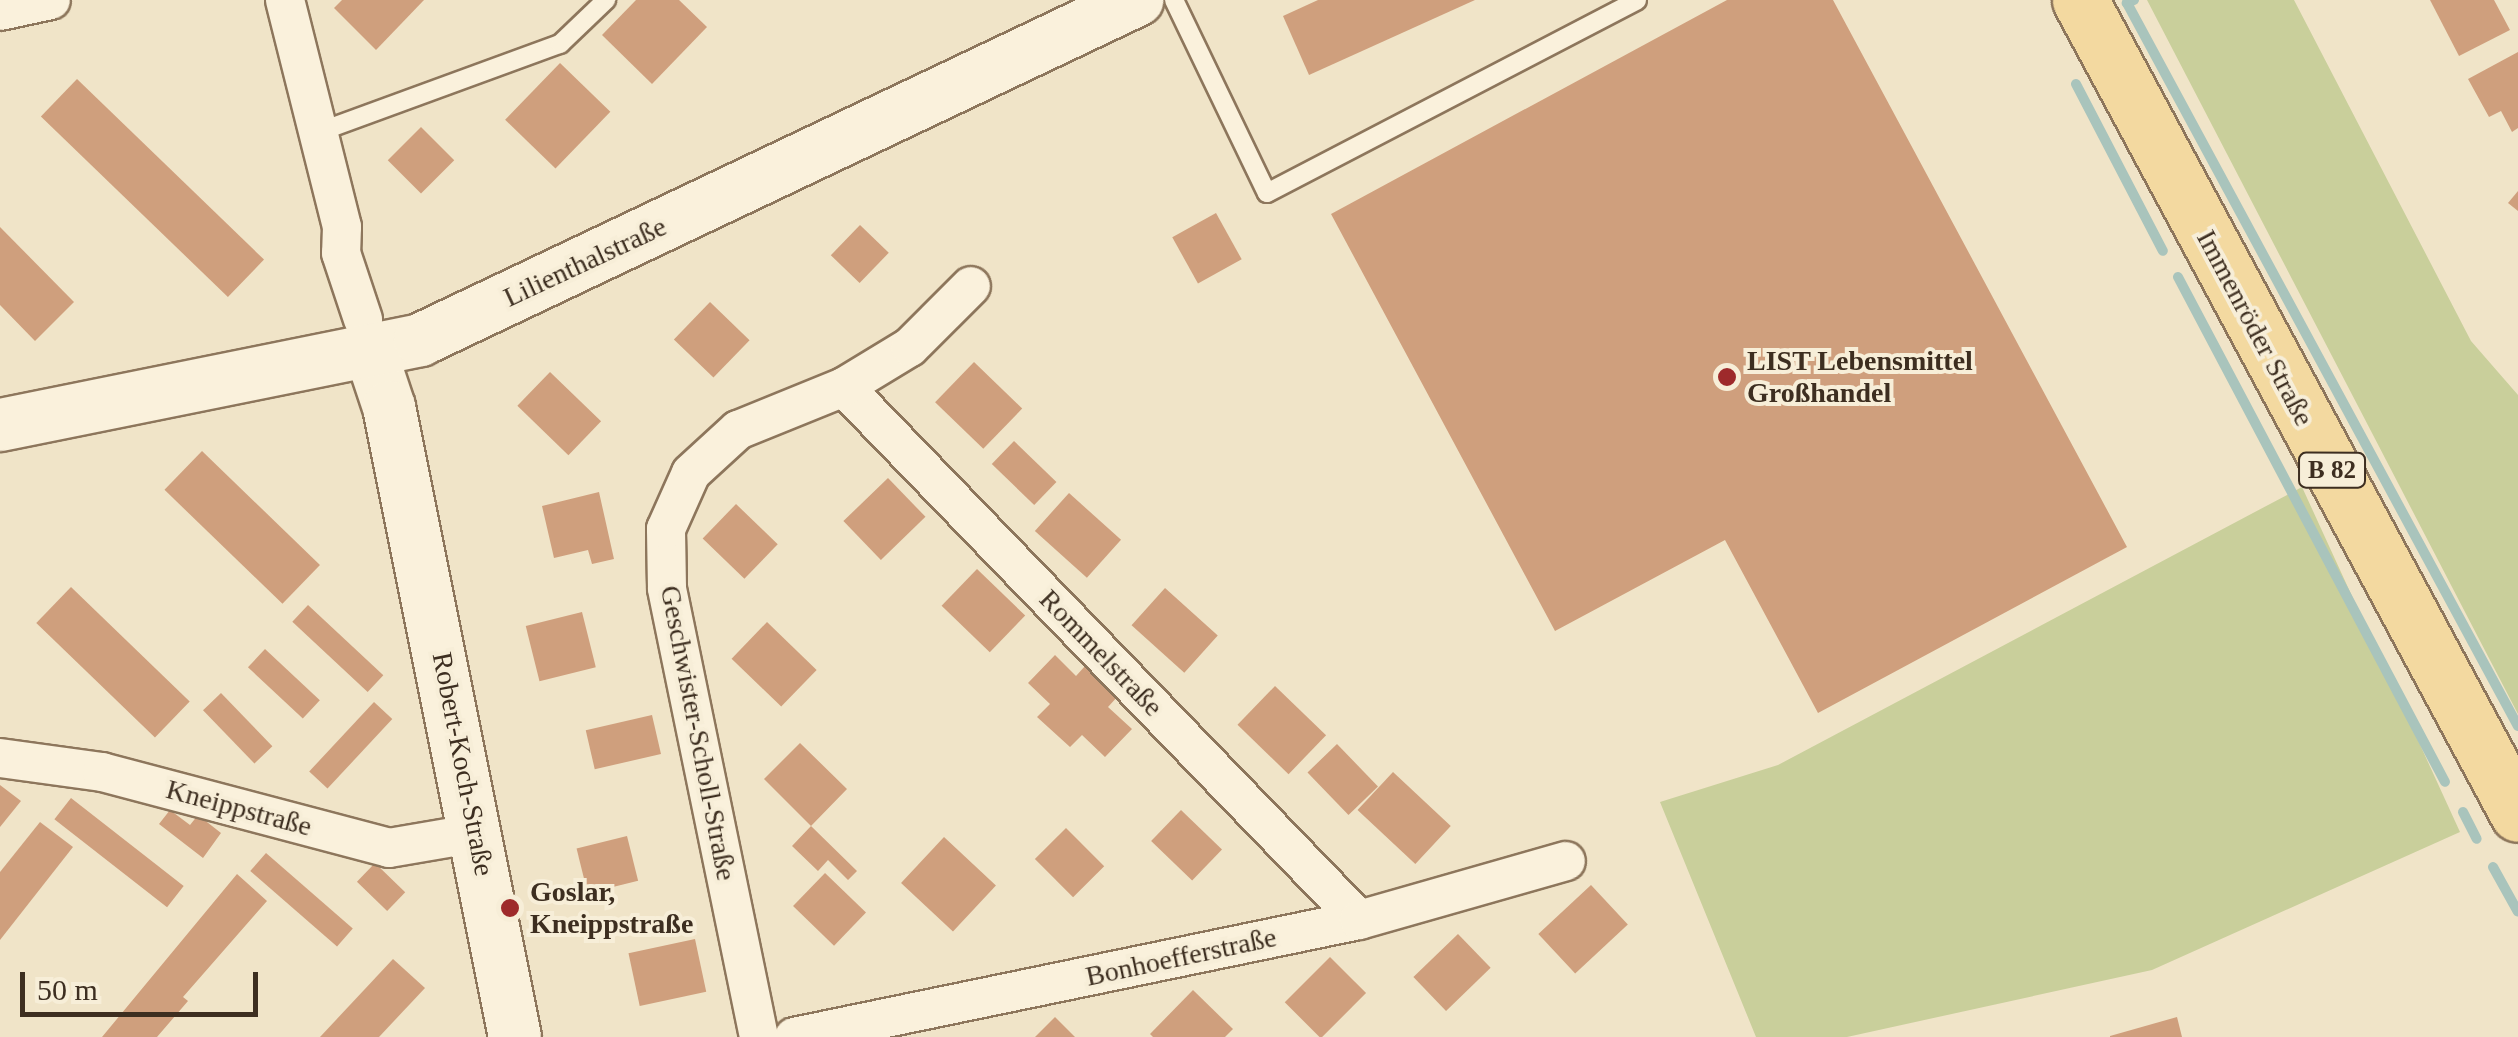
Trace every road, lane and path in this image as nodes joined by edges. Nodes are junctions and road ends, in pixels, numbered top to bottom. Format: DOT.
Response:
graph roads {
  1 [pos="51,0"];
  2 [pos="285,0"];
  3 [pos="606,0"];
  4 [pos="1137,0"];
  5 [pos="1174,0"];
  6 [pos="1637,0"];
  7 [pos="2080,0"];
  8 [pos="0,11"];
  9 [pos="320,132"];
  10 [pos="971,286"];
  11 [pos="370,349"];
  12 [pos="844,387"];
  13 [pos="0,425"];
  14 [pos="0,758"];
  15 [pos="2514,797"];
  16 [pos="477,832"];
  17 [pos="1566,861"];
  18 [pos="1358,920"];
  19 [pos="515,1037"];
  20 [pos="758,1037"];
  21 [pos="794,1037"];
  1 -- 8 [label="street"];
  2 -- 9 [label="street"];
  3 -- 9 [label="lane"];
  4 -- 11 [label="street, Lilienthalstraße"];
  5 -- 6 [label="lane"];
  7 -- 15 [label="main road, Immenröder Straße / B 82"];
  9 -- 11 [label="street"];
  10 -- 12 [label="street, Geschwister-Scholl-Straße"];
  11 -- 13 [label="street, Lilienthalstraße"];
  11 -- 16 [label="street, Robert-Koch-Straße"];
  12 -- 18 [label="street, Rommelstraße"];
  12 -- 20 [label="street, Geschwister-Scholl-Straße"];
  14 -- 16 [label="street, Kneippstraße"];
  16 -- 19 [label="street, Robert-Koch-Straße"];
  17 -- 18 [label="street, Bonhoefferstraße"];
  18 -- 21 [label="street, Bonhoefferstraße"];
}
